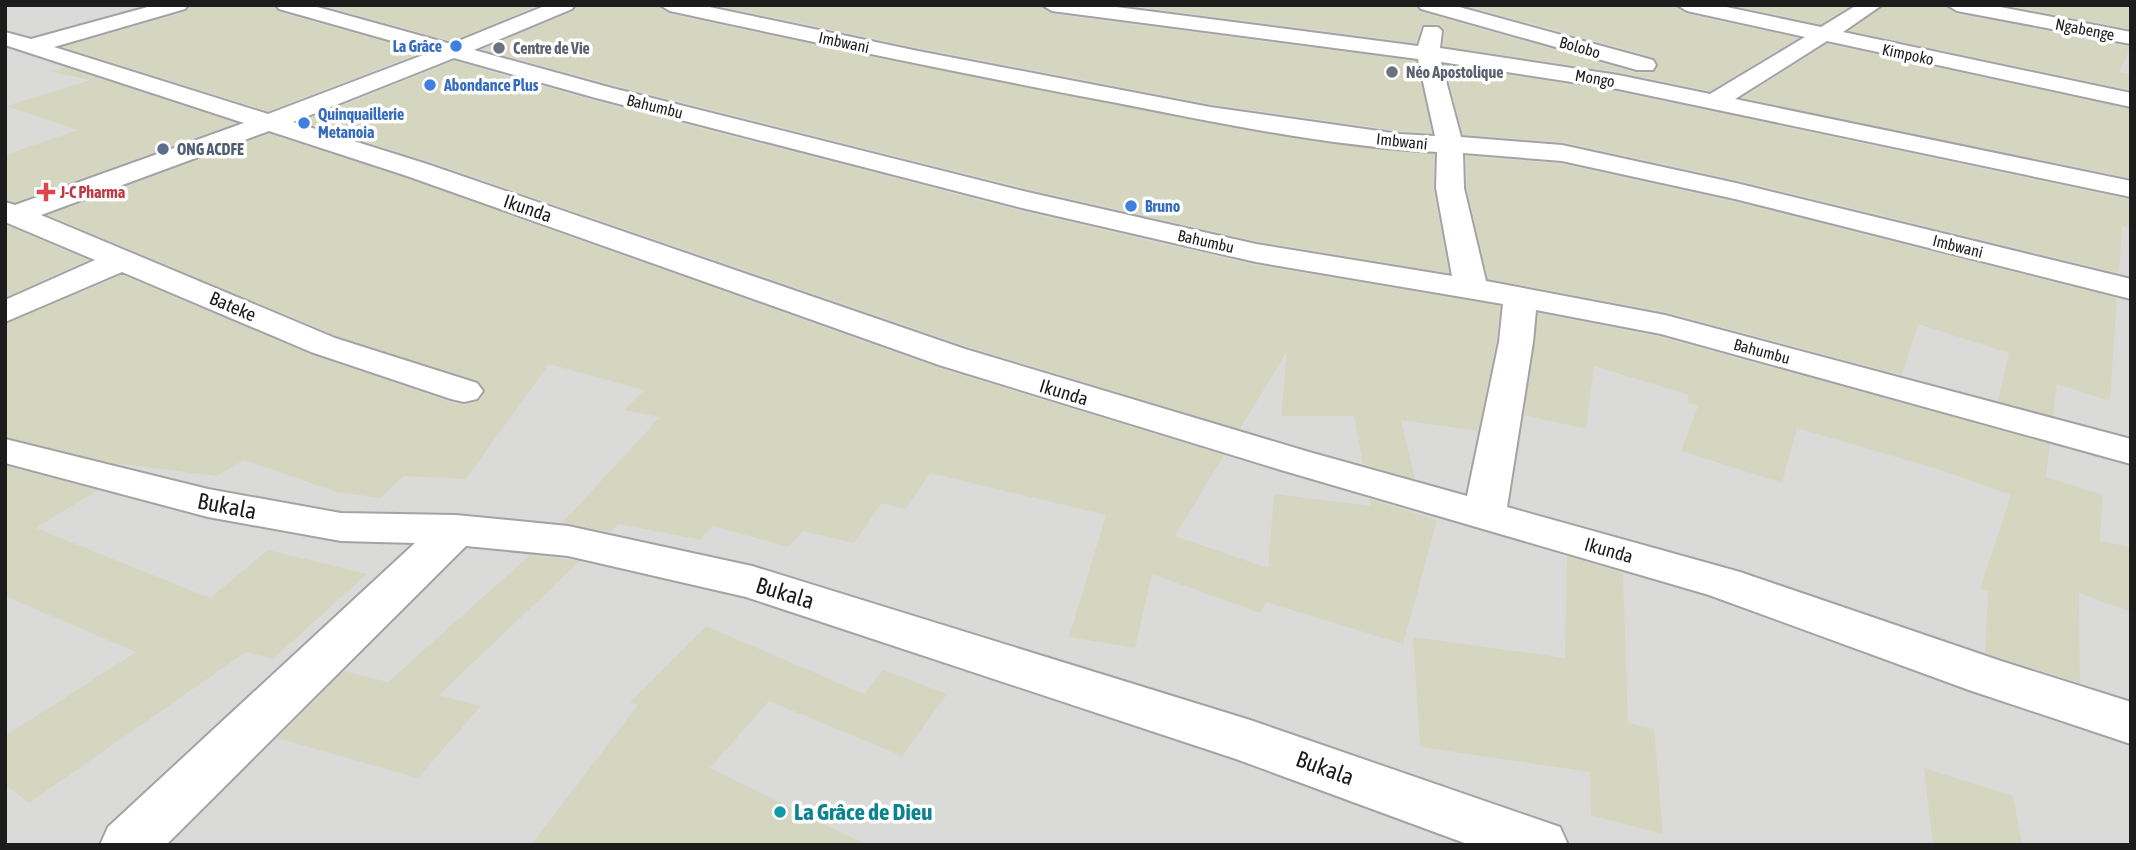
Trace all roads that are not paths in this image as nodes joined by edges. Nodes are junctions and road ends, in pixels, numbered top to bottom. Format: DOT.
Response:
graph roads {
  1 [pos="178,5"];
  2 [pos="286,5"];
  3 [pos="565,5"];
  4 [pos="670,5"];
  5 [pos="1052,5"];
  6 [pos="1686,5"];
  7 [pos="1872,5"];
  8 [pos="1957,5"];
  9 [pos="1431,6"];
  10 [pos="1822,35"];
  11 [pos="2131,37"];
  12 [pos="5,38"];
  13 [pos="32,47"];
  14 [pos="454,52"];
  15 [pos="1428,53"];
  16 [pos="1724,94"];
  17 [pos="2131,100"];
  18 [pos="267,124"];
  19 [pos="1450,146"];
  20 [pos="2131,189"];
  21 [pos="10,213"];
  22 [pos="122,260"];
  23 [pos="1471,289"];
  24 [pos="2131,289"];
  25 [pos="1520,297"];
  26 [pos="5,312"];
  27 [pos="464,391"];
  28 [pos="5,451"];
  29 [pos="2131,452"];
  30 [pos="1485,513"];
  31 [pos="456,530"];
  32 [pos="2131,723"];
  33 [pos="128,845"];
  34 [pos="1540,845"];
  1 -- 13 [label="street"];
  2 -- 14 [label="street, Bahumbu"];
  3 -- 14 [label="street"];
  4 -- 19 [label="street, Imbwani"];
  5 -- 15 [label="street, Mongo"];
  6 -- 10 [label="street, Kimpoko"];
  7 -- 10 [label="street"];
  8 -- 11 [label="street, Ngabenge"];
  9 -- 15 [label="street"];
  9 -- 16 [label="street, Bolobo"];
  10 -- 16 [label="street"];
  10 -- 17 [label="street, Kimpoko"];
  12 -- 13 [label="street, Ikunda"];
  13 -- 18 [label="street, Ikunda"];
  14 -- 18 [label="street"];
  14 -- 23 [label="street, Bahumbu"];
  15 -- 16 [label="street, Mongo"];
  15 -- 19 [label="street"];
  16 -- 20 [label="street, Mongo"];
  18 -- 21 [label="street"];
  18 -- 30 [label="street, Ikunda"];
  19 -- 23 [label="street"];
  19 -- 24 [label="street, Imbwani"];
  21 -- 22 [label="street, Bateke"];
  22 -- 26 [label="street"];
  22 -- 27 [label="street, Bateke"];
  23 -- 25 [label="street, Bahumbu"];
  25 -- 29 [label="street, Bahumbu"];
  25 -- 30 [label="street"];
  28 -- 31 [label="street, Bukala"];
  30 -- 32 [label="street, Ikunda"];
  31 -- 33 [label="street"];
  31 -- 34 [label="street, Bukala"];
}
